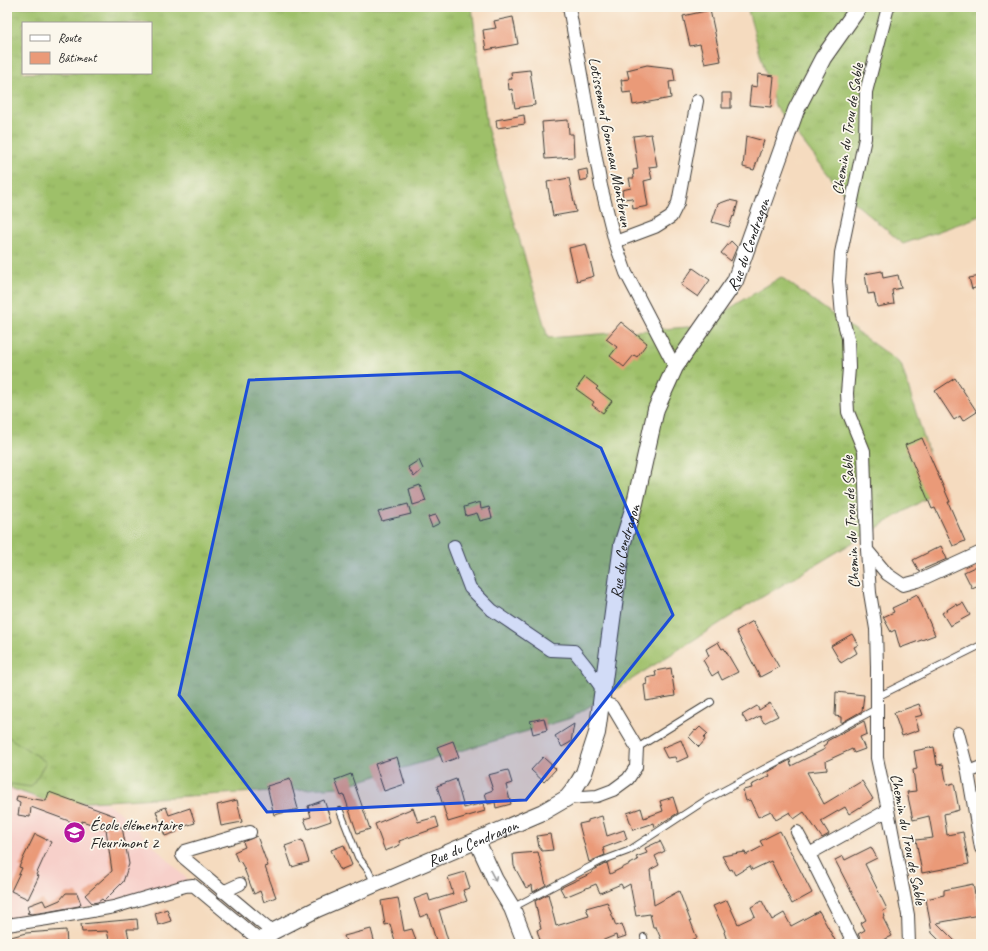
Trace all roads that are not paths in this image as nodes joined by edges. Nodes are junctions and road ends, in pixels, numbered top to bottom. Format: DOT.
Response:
graph roads {
  1 [pos="569,7"];
  2 [pos="858,7"];
  3 [pos="888,7"];
  4 [pos="697,101"];
  5 [pos="615,242"];
  6 [pos="675,367"];
  7 [pos="454,546"];
  8 [pos="867,550"];
  9 [pos="981,552"];
  10 [pos="981,645"];
  11 [pos="602,696"];
  12 [pos="711,702"];
  13 [pos="877,703"];
  14 [pos="958,733"];
  15 [pos="637,748"];
  16 [pos="981,767"];
  17 [pos="968,772"];
  18 [pos="567,798"];
  19 [pos="888,810"];
  20 [pos="340,811"];
  21 [pos="250,832"];
  22 [pos="797,832"];
  23 [pos="477,841"];
  24 [pos="981,848"];
  25 [pos="809,854"];
  26 [pos="240,884"];
  27 [pos="375,884"];
  28 [pos="223,892"];
  29 [pos="512,908"];
  30 [pos="7,925"];
  31 [pos="644,937"];
  32 [pos="263,939"];
  33 [pos="526,944"];
  34 [pos="645,944"];
  35 [pos="854,944"];
  36 [pos="909,944"];
  1 -- 5 [label="street, Lotissement Gonneau Montbrun"];
  2 -- 6 [label="main road, Rue du Cendragon"];
  3 -- 8 [label="street, Chemin du Trou de Sable"];
  4 -- 5 [label="street"];
  5 -- 6 [label="street, Lotissement Gonneau Montbrun"];
  6 -- 11 [label="main road, Rue du Cendragon"];
  7 -- 11 [label="street"];
  8 -- 9 [label="street"];
  8 -- 13 [label="street, Chemin du Trou de Sable"];
  10 -- 13 [label="lane"];
  11 -- 15 [label="street"];
  11 -- 18 [label="main road, Rue du Cendragon"];
  12 -- 15 [label="lane"];
  13 -- 19 [label="street, Chemin du Trou de Sable"];
  13 -- 29 [label="lane"];
  14 -- 17 [label="street"];
  15 -- 18 [label="street"];
  16 -- 17 [label="street"];
  17 -- 24 [label="street"];
  18 -- 23 [label="main road, Rue du Cendragon"];
  19 -- 25 [label="street"];
  19 -- 36 [label="street, Chemin du Trou de Sable"];
  20 -- 27 [label="lane"];
  21 -- 28 [label="street"];
  22 -- 25 [label="street"];
  23 -- 27 [label="main road, Rue du Cendragon"];
  23 -- 29 [label="main road, one-way"];
  25 -- 35 [label="street"];
  26 -- 28 [label="street"];
  27 -- 32 [label="main road, Rue du Cendragon"];
  28 -- 32 [label="street"];
  29 -- 33 [label="main road"];
  30 -- 32 [label="street"];
  31 -- 34 [label="lane"];
}
